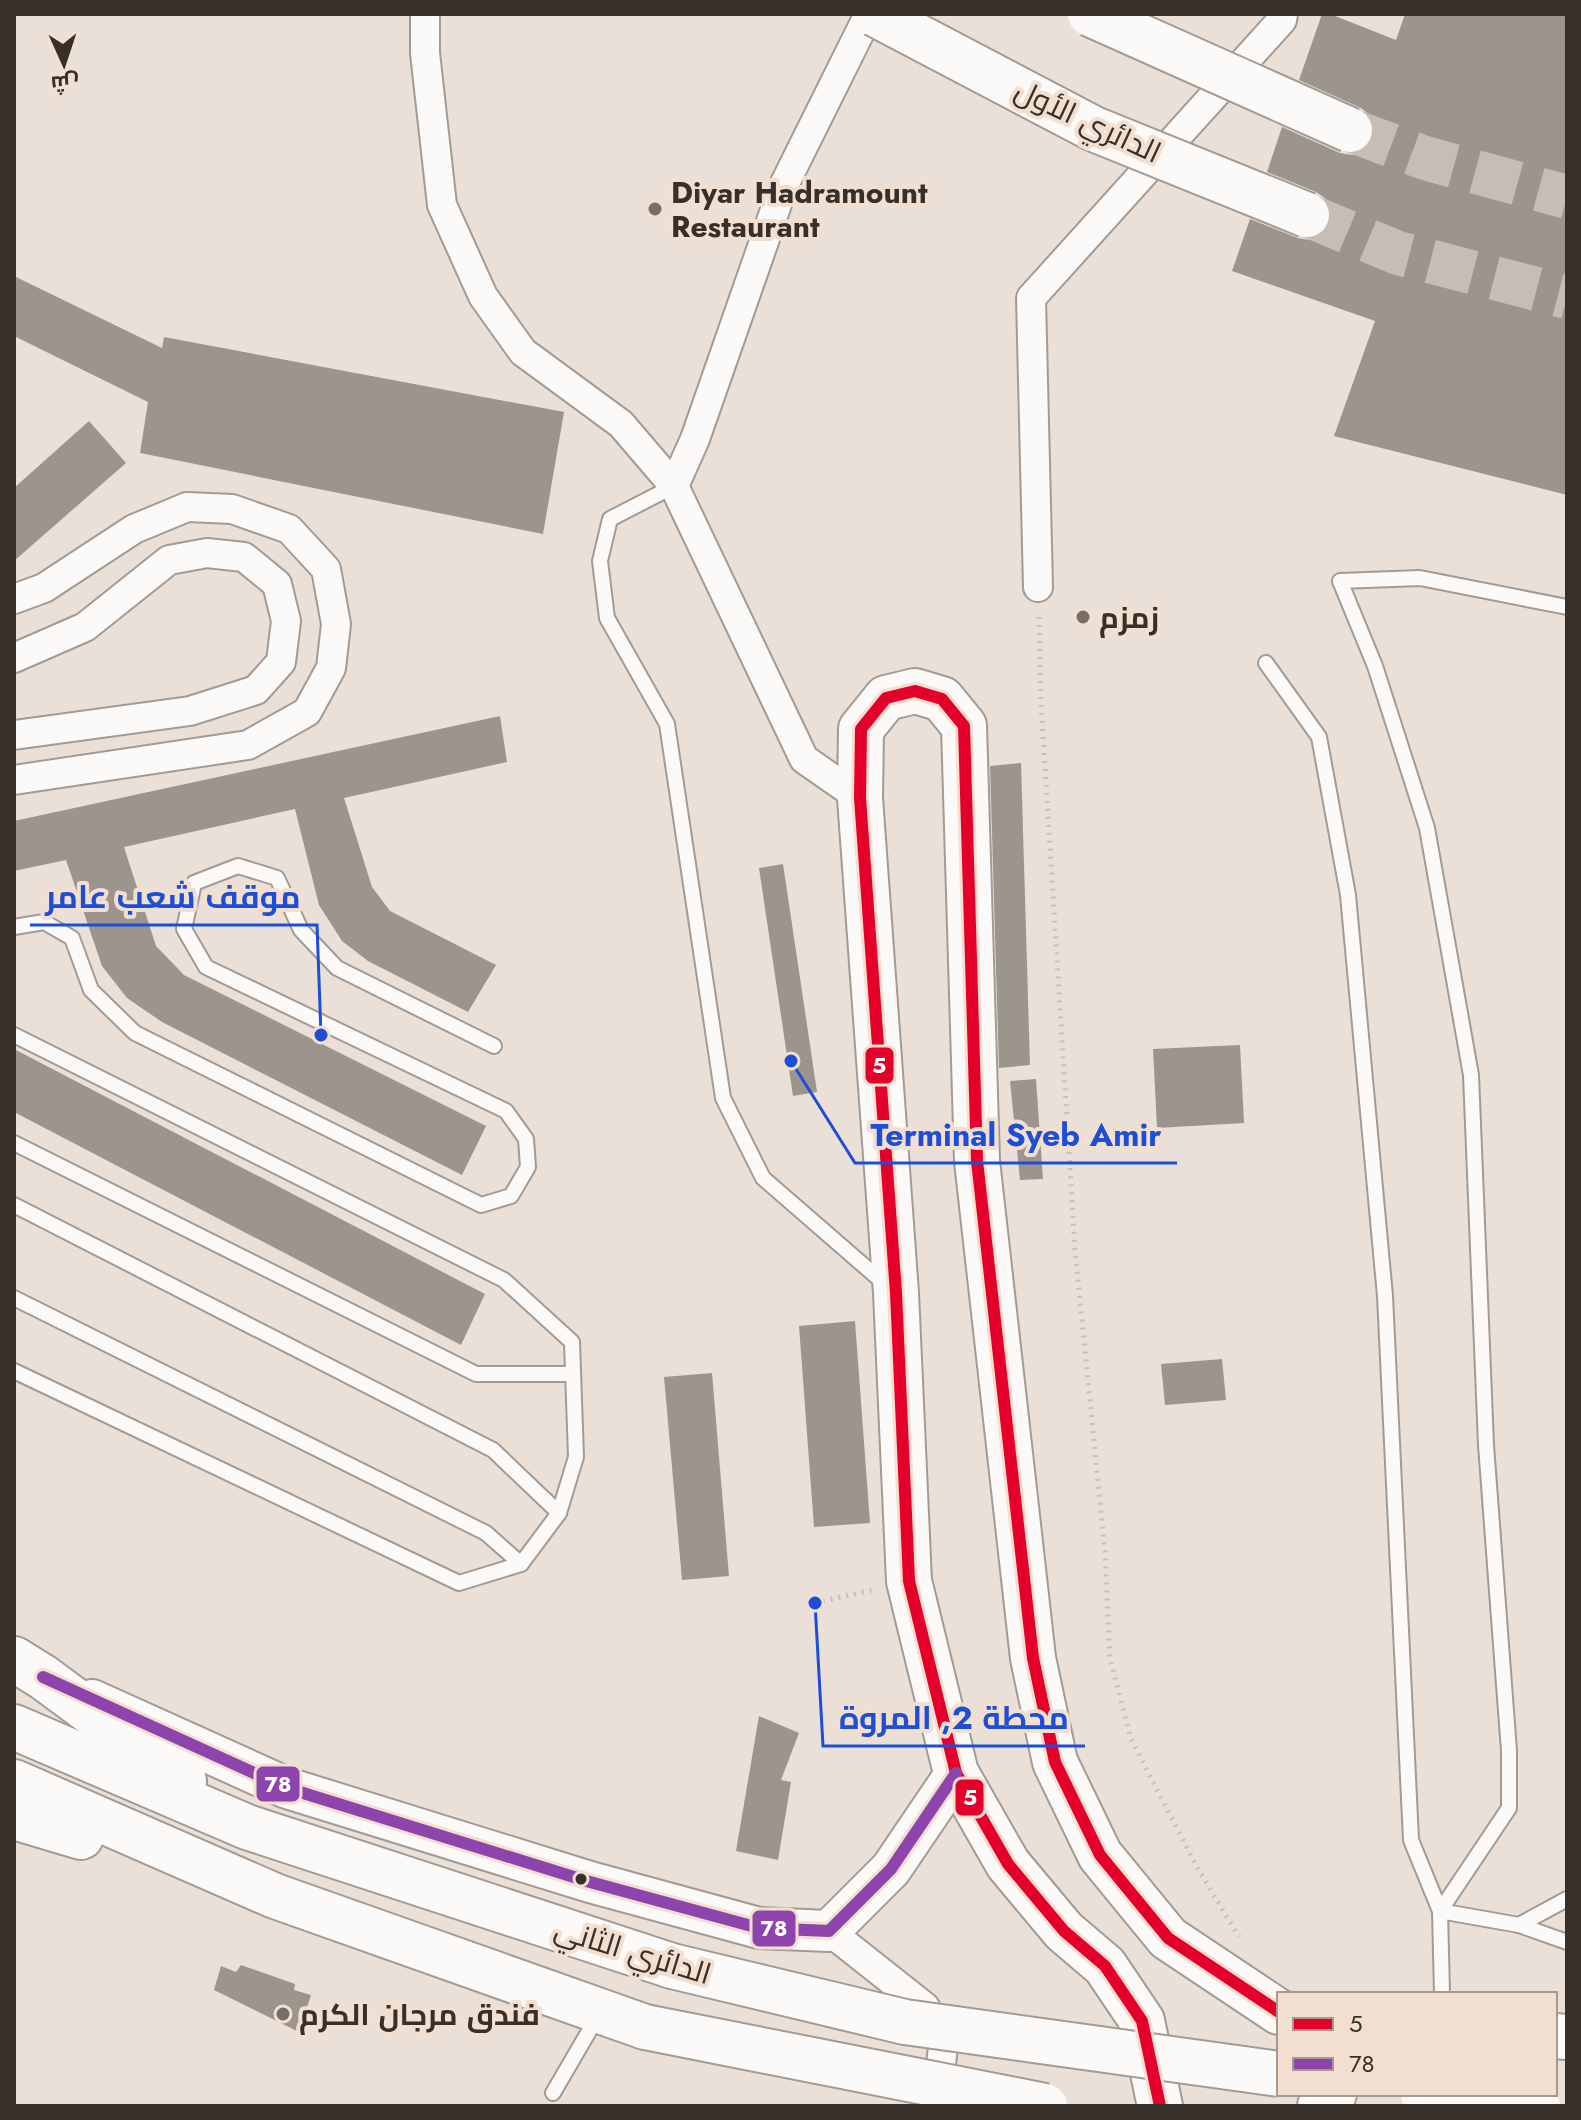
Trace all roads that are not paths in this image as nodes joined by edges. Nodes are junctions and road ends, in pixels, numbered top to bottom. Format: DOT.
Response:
graph roads {
  1 [pos="425,14"];
  2 [pos="869,14"];
  3 [pos="875,14"];
  4 [pos="1090,14"];
  5 [pos="1283,14"];
  6 [pos="1350,130"];
  7 [pos="1307,215"];
  8 [pos="674,486"];
  9 [pos="1038,587"];
  10 [pos="14,599"];
  11 [pos="1567,607"];
  12 [pos="14,658"];
  13 [pos="1266,663"];
  14 [pos="14,735"];
  15 [pos="14,780"];
  16 [pos="860,798"];
  17 [pos="14,927"];
  18 [pos="14,1035"];
  19 [pos="494,1046"];
  20 [pos="14,1143"];
  21 [pos="14,1205"];
  22 [pos="896,1293"];
  23 [pos="14,1298"];
  24 [pos="14,1371"];
  25 [pos="572,1374"];
  26 [pos="559,1513"];
  27 [pos="521,1564"];
  28 [pos="28,1668"];
  29 [pos="14,1727"];
  30 [pos="956,1773"];
  31 [pos="14,1782"];
  32 [pos="14,1817"];
  33 [pos="247,1827"];
  34 [pos="275,1896"];
  35 [pos="1567,1899"];
  36 [pos="1440,1911"];
  37 [pos="1519,1925"];
  38 [pos="829,1931"];
  39 [pos="1567,1942"];
  40 [pos="1442,1992"];
  41 [pos="1277,2011"];
  42 [pos="600,2012"];
  43 [pos="1277,2074"];
  44 [pos="553,2093"];
  45 [pos="1442,2096"];
  46 [pos="936,2106"];
  47 [pos="1045,2106"];
  48 [pos="1160,2106"];
  49 [pos="1538,2106"];
  1 -- 8 [label="street"];
  2 -- 8 [label="street"];
  3 -- 7 [label="main road, الدائري الأول, bridge"];
  4 -- 6 [label="main road, bridge"];
  5 -- 9 [label="street"];
  8 -- 16 [label="street"];
  8 -- 22 [label="lane"];
  10 -- 15 [label="street"];
  11 -- 36 [label="lane"];
  12 -- 14 [label="street"];
  13 -- 36 [label="lane"];
  16 -- 22 [label="main road"];
  16 -- 41 [label="main road"];
  17 -- 19 [label="lane"];
  18 -- 25 [label="lane"];
  20 -- 25 [label="lane"];
  21 -- 26 [label="lane"];
  22 -- 30 [label="main road"];
  23 -- 27 [label="lane"];
  24 -- 27 [label="lane"];
  25 -- 26 [label="lane"];
  26 -- 27 [label="lane"];
  28 -- 33 [label="main road"];
  28 -- 38 [label="street"];
  29 -- 33 [label="main road, الدائري الثاني"];
  30 -- 38 [label="street"];
  30 -- 48 [label="main road"];
  31 -- 34 [label="main road"];
  32 -- 34 [label="main road"];
  33 -- 43 [label="main road, الدائري الثاني, bridge"];
  34 -- 42 [label="main road"];
  35 -- 37 [label="lane"];
  36 -- 37 [label="lane"];
  36 -- 40 [label="lane"];
  37 -- 39 [label="lane"];
  38 -- 46 [label="street"];
  42 -- 44 [label="lane"];
  42 -- 47 [label="main road, bridge"];
  45 -- 49 [label="main road, bridge"];
}
